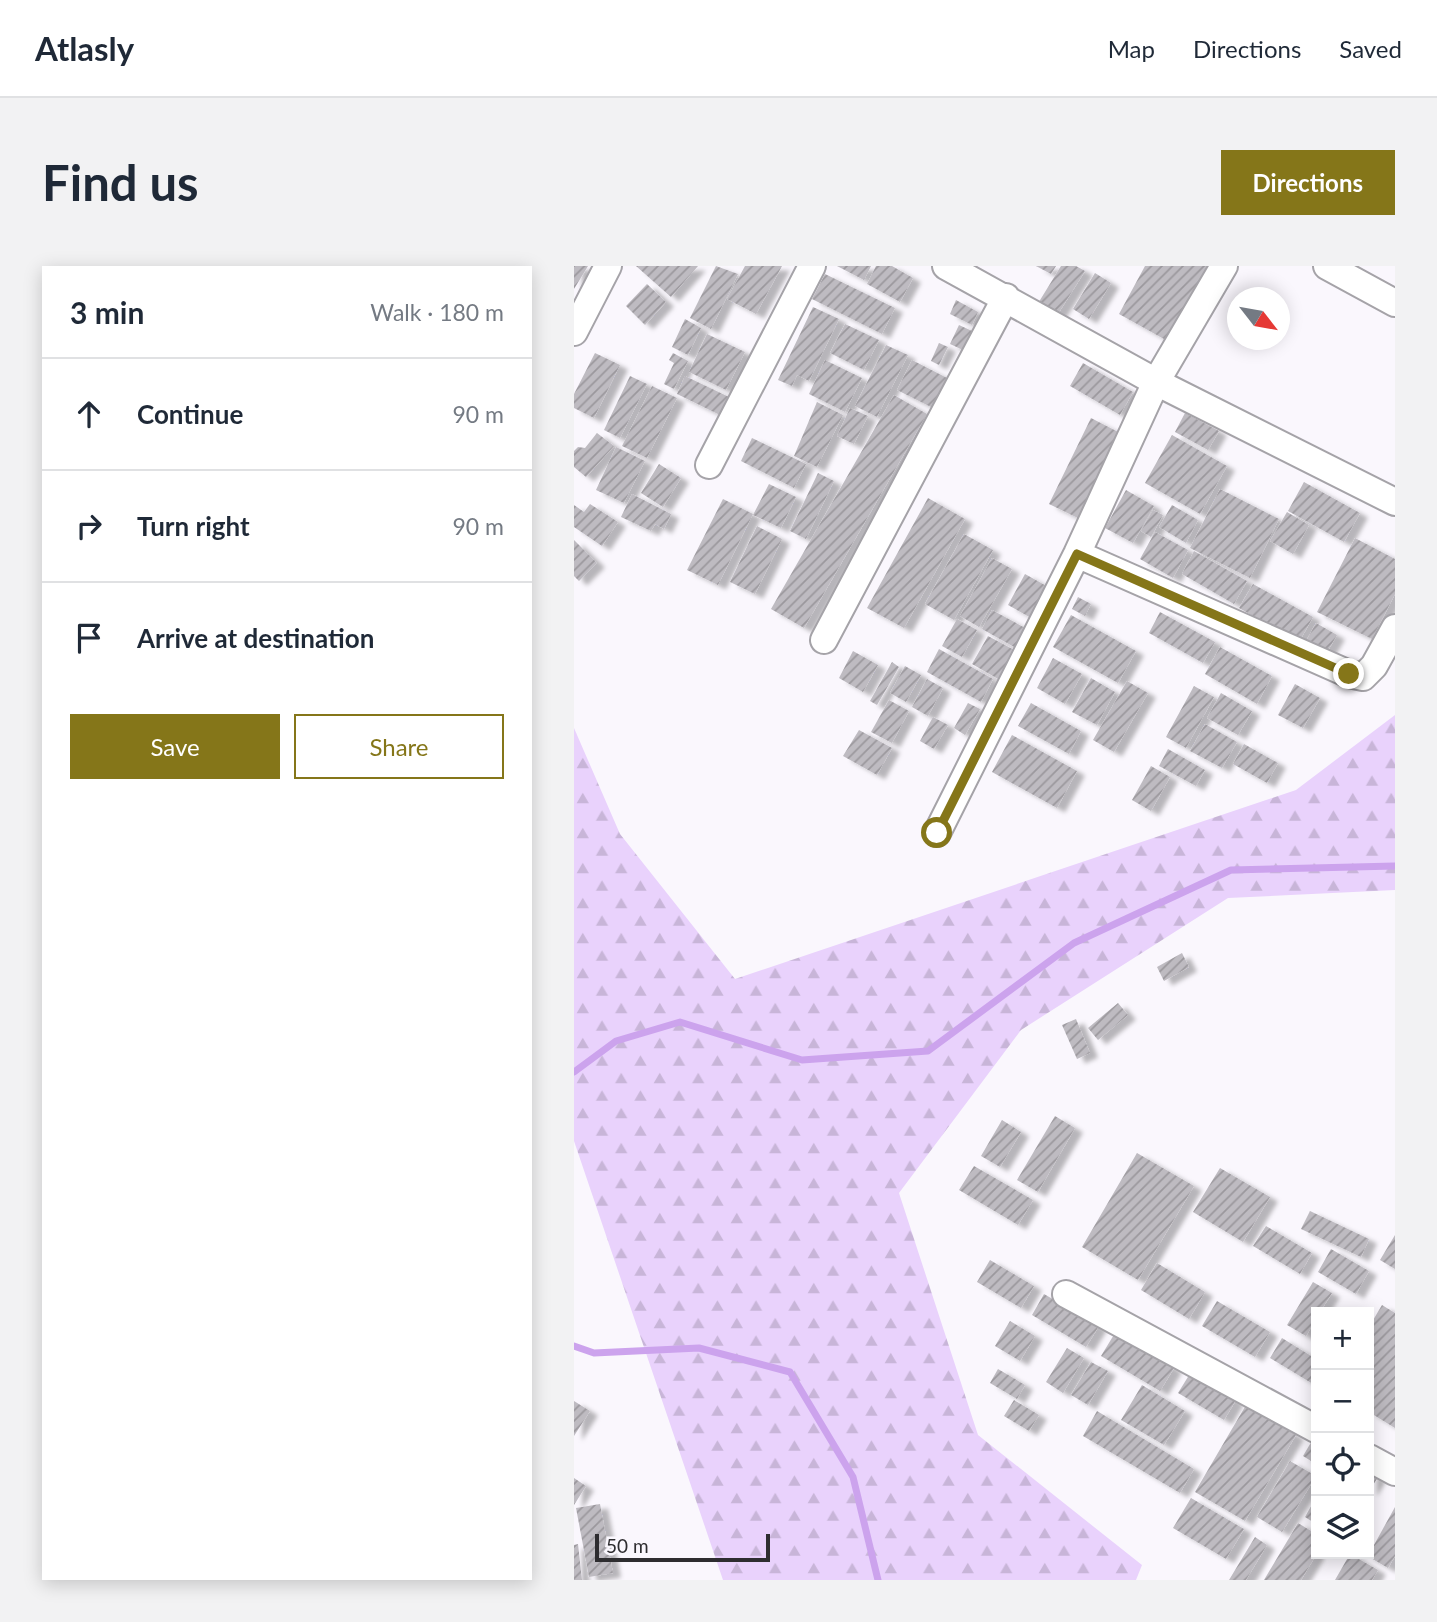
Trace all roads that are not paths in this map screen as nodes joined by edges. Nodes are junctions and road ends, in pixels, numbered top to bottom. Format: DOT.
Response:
graph roads {
  1 [pos="608,266"];
  2 [pos="812,266"];
  3 [pos="946,266"];
  4 [pos="1224,266"];
  5 [pos="1327,266"];
  6 [pos="1355,274"];
  7 [pos="1006,297"];
  8 [pos="1395,303"];
  9 [pos="574,332"];
  10 [pos="1156,382"];
  11 [pos="709,465"];
  12 [pos="1395,502"];
  13 [pos="1077,554"];
  14 [pos="1395,628"];
  15 [pos="824,640"];
  16 [pos="937,833"];
  17 [pos="1066,1294"];
  18 [pos="1311,1426"];
  19 [pos="1374,1461"];
  20 [pos="1395,1472"];
  1 -- 9 [label="street"];
  2 -- 11 [label="street"];
  3 -- 7 [label="street"];
  4 -- 10 [label="street"];
  5 -- 6 [label="street"];
  6 -- 8 [label="street"];
  7 -- 10 [label="street"];
  7 -- 15 [label="street"];
  10 -- 12 [label="street"];
  10 -- 13 [label="street"];
  13 -- 14 [label="street"];
  13 -- 16 [label="street"];
  17 -- 18 [label="street"];
  19 -- 20 [label="street"];
}
